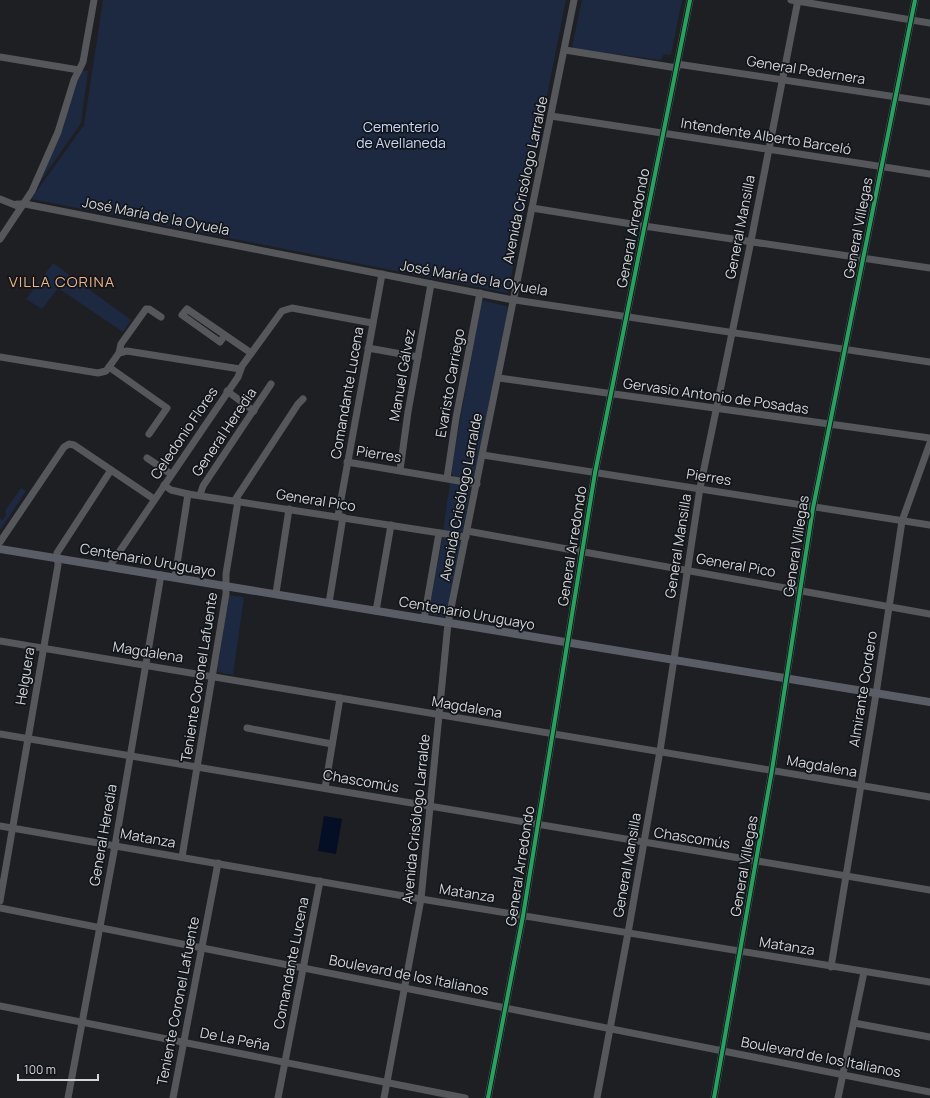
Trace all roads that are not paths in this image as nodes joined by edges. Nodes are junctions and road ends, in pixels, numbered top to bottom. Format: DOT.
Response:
graph roads {
  1 [pos="94,0"];
  2 [pos="574,0"];
  3 [pos="690,0"];
  4 [pos="796,0"];
  5 [pos="915,0"];
  6 [pos="911,20"];
  7 [pos="930,23"];
  8 [pos="565,50"];
  9 [pos="0,57"];
  10 [pos="677,66"];
  11 [pos="79,70"];
  12 [pos="782,80"];
  13 [pos="896,97"];
  14 [pos="930,102"];
  15 [pos="551,116"];
  16 [pos="663,134"];
  17 [pos="768,150"];
  18 [pos="881,167"];
  19 [pos="930,174"];
  20 [pos="0,199"];
  21 [pos="21,205"];
  22 [pos="532,208"];
  23 [pos="644,226"];
  24 [pos="0,239"];
  25 [pos="751,241"];
  26 [pos="863,258"];
  27 [pos="930,268"];
  28 [pos="381,276"];
  29 [pos="431,286"];
  30 [pos="479,296"];
  31 [pos="513,302"];
  32 [pos="161,317"];
  33 [pos="627,317"];
  34 [pos="372,323"];
  35 [pos="732,333"];
  36 [pos="225,335"];
  37 [pos="368,348"];
  38 [pos="845,349"];
  39 [pos="119,353"];
  40 [pos="251,353"];
  41 [pos="0,357"];
  42 [pos="418,357"];
  43 [pos="930,362"];
  44 [pos="109,368"];
  45 [pos="240,369"];
  46 [pos="499,378"];
  47 [pos="271,384"];
  48 [pos="228,392"];
  49 [pos="611,394"];
  50 [pos="303,399"];
  51 [pos="716,409"];
  52 [pos="254,411"];
  53 [pos="830,425"];
  54 [pos="149,434"];
  55 [pos="930,438"];
  56 [pos="930,443"];
  57 [pos="483,456"];
  58 [pos="147,458"];
  59 [pos="347,462"];
  60 [pos="111,470"];
  61 [pos="400,470"];
  62 [pos="595,473"];
  63 [pos="171,474"];
  64 [pos="447,478"];
  65 [pos="477,484"];
  66 [pos="164,485"];
  67 [pos="700,488"];
  68 [pos="188,494"];
  69 [pos="200,495"];
  70 [pos="154,499"];
  71 [pos="237,500"];
  72 [pos="813,508"];
  73 [pos="289,509"];
  74 [pos="341,517"];
  75 [pos="902,521"];
  76 [pos="391,525"];
  77 [pos="930,525"];
  78 [pos="439,533"];
  79 [pos="466,534"];
  80 [pos="0,542"];
  81 [pos="0,549"];
  82 [pos="582,551"];
  83 [pos="57,558"];
  84 [pos="109,567"];
  85 [pos="687,570"];
  86 [pos="161,575"];
  87 [pos="175,577"];
  88 [pos="226,586"];
  89 [pos="800,590"];
  90 [pos="276,593"];
  91 [pos="329,602"];
  92 [pos="889,606"];
  93 [pos="376,611"];
  94 [pos="930,614"];
  95 [pos="424,619"];
  96 [pos="448,623"];
  97 [pos="0,641"];
  98 [pos="568,643"];
  99 [pos="43,648"];
  100 [pos="674,661"];
  101 [pos="146,665"];
  102 [pos="213,676"];
  103 [pos="787,679"];
  104 [pos="876,694"];
  105 [pos="340,698"];
  106 [pos="930,702"];
  107 [pos="440,715"];
  108 [pos="247,728"];
  109 [pos="0,734"];
  110 [pos="552,735"];
  111 [pos="28,739"];
  112 [pos="332,744"];
  113 [pos="660,751"];
  114 [pos="131,756"];
  115 [pos="198,767"];
  116 [pos="772,770"];
  117 [pos="861,786"];
  118 [pos="325,788"];
  119 [pos="930,796"];
  120 [pos="431,806"];
  121 [pos="538,825"];
  122 [pos="0,826"];
  123 [pos="13,828"];
  124 [pos="643,843"];
  125 [pos="115,846"];
  126 [pos="182,857"];
  127 [pos="756,861"];
  128 [pos="218,863"];
  129 [pos="846,875"];
  130 [pos="320,881"];
  131 [pos="930,890"];
  132 [pos="422,899"];
  133 [pos="0,901"];
  134 [pos="0,908"];
  135 [pos="523,916"];
  136 [pos="100,927"];
  137 [pos="628,933"];
  138 [pos="201,948"];
  139 [pos="741,952"];
  140 [pos="302,967"];
  141 [pos="831,967"];
  142 [pos="864,972"];
  143 [pos="930,982"];
  144 [pos="406,988"];
  145 [pos="0,1006"];
  146 [pos="506,1007"];
  147 [pos="82,1023"];
  148 [pos="854,1023"];
  149 [pos="610,1028"];
  150 [pos="930,1037"];
  151 [pos="183,1042"];
  152 [pos="723,1051"];
  153 [pos="285,1062"];
  154 [pos="843,1075"];
  155 [pos="387,1083"];
  156 [pos="930,1092"];
  157 [pos="68,1098"];
  158 [pos="173,1098"];
  159 [pos="278,1098"];
  160 [pos="384,1098"];
  161 [pos="465,1098"];
  162 [pos="488,1098"];
  163 [pos="597,1098"];
  164 [pos="714,1098"];
  165 [pos="838,1098"];
  1 -- 11 [label="street"];
  2 -- 8 [label="street, Avenida Crisólogo Larralde"];
  3 -- 10 [label="street, General Arredondo"];
  4 -- 6 [label="street"];
  4 -- 12 [label="street, General Mansilla"];
  5 -- 6 [label="street, General Villegas"];
  6 -- 7 [label="street"];
  6 -- 13 [label="street, General Villegas"];
  8 -- 10 [label="street, General Pedernera"];
  8 -- 15 [label="street, Avenida Crisólogo Larralde"];
  9 -- 11 [label="street"];
  10 -- 12 [label="street, General Pedernera"];
  10 -- 16 [label="street, General Arredondo"];
  11 -- 21 [label="street"];
  12 -- 13 [label="street, General Pedernera"];
  12 -- 17 [label="street, General Mansilla"];
  13 -- 14 [label="street, General Pedernera"];
  13 -- 18 [label="street, General Villegas"];
  15 -- 16 [label="street, Intendente Alberto Barceló"];
  15 -- 22 [label="street, Avenida Crisólogo Larralde"];
  16 -- 17 [label="street, Intendente Alberto Barceló"];
  16 -- 23 [label="street, General Arredondo"];
  17 -- 18 [label="street, Intendente Alberto Barceló"];
  17 -- 25 [label="street, General Mansilla"];
  18 -- 19 [label="street, Intendente Alberto Barceló"];
  18 -- 26 [label="street, General Villegas"];
  20 -- 21 [label="street, José María de la Oyuela"];
  21 -- 24 [label="street"];
  21 -- 28 [label="street, José María de la Oyuela"];
  22 -- 23 [label="street"];
  22 -- 31 [label="street, Avenida Crisólogo Larralde"];
  23 -- 25 [label="street"];
  23 -- 33 [label="street, General Arredondo"];
  25 -- 26 [label="street"];
  25 -- 35 [label="street, General Mansilla"];
  26 -- 27 [label="street"];
  26 -- 38 [label="street, General Villegas"];
  28 -- 29 [label="street, José María de la Oyuela"];
  28 -- 34 [label="street, Comandante Lucena"];
  29 -- 30 [label="street, José María de la Oyuela"];
  29 -- 42 [label="street, Manuel Gálvez"];
  30 -- 31 [label="street, José María de la Oyuela"];
  30 -- 64 [label="street, Evaristo Carriego"];
  31 -- 33 [label="street, José María de la Oyuela"];
  31 -- 46 [label="street, Avenida Crisólogo Larralde"];
  32 -- 39 [label="street"];
  33 -- 35 [label="street, José María de la Oyuela"];
  33 -- 49 [label="street, General Arredondo"];
  34 -- 37 [label="street, Comandante Lucena"];
  34 -- 40 [label="street, Celedonio Flores"];
  35 -- 38 [label="street, José María de la Oyuela"];
  35 -- 51 [label="street, General Mansilla"];
  36 -- 36 [label="street"];
  36 -- 40 [label="street"];
  37 -- 42 [label="street"];
  37 -- 59 [label="street, Comandante Lucena"];
  38 -- 43 [label="street, José María de la Oyuela"];
  38 -- 53 [label="street, General Villegas"];
  39 -- 44 [label="street"];
  39 -- 45 [label="street"];
  40 -- 45 [label="street, Celedonio Flores"];
  41 -- 44 [label="street"];
  42 -- 61 [label="street, Manuel Gálvez"];
  44 -- 54 [label="street"];
  45 -- 48 [label="street, Celedonio Flores"];
  46 -- 49 [label="street, Gervasio Antonio de Posadas"];
  46 -- 57 [label="street, Avenida Crisólogo Larralde"];
  47 -- 52 [label="street, General Heredia"];
  48 -- 52 [label="street"];
  48 -- 63 [label="street, Celedonio Flores"];
  49 -- 51 [label="street, Gervasio Antonio de Posadas"];
  49 -- 62 [label="street, General Arredondo"];
  50 -- 71 [label="street, Teniente Coronel Lafuente"];
  51 -- 53 [label="street, Gervasio Antonio de Posadas"];
  51 -- 67 [label="street, General Mansilla"];
  52 -- 69 [label="street, General Heredia"];
  53 -- 55 [label="street, Gervasio Antonio de Posadas"];
  53 -- 72 [label="street, General Villegas"];
  56 -- 75 [label="street, Almirante Cordero"];
  57 -- 62 [label="street, Pierres"];
  57 -- 65 [label="street, Avenida Crisólogo Larralde"];
  58 -- 63 [label="street"];
  59 -- 61 [label="street, Pierres"];
  59 -- 74 [label="street, Comandante Lucena"];
  60 -- 70 [label="street"];
  60 -- 80 [label="street"];
  60 -- 83 [label="street, Helguera"];
  61 -- 64 [label="street, Pierres"];
  62 -- 67 [label="street, Pierres"];
  62 -- 82 [label="street, General Arredondo"];
  63 -- 66 [label="street, Celedonio Flores"];
  64 -- 65 [label="street, Pierres"];
  65 -- 79 [label="street, Avenida Crisólogo Larralde"];
  66 -- 68 [label="street, General Pico"];
  66 -- 70 [label="street, Celedonio Flores"];
  67 -- 72 [label="street, Pierres"];
  67 -- 85 [label="street, General Mansilla"];
  68 -- 69 [label="street, General Pico"];
  68 -- 87 [label="street, General Heredia"];
  69 -- 71 [label="street, General Pico"];
  70 -- 84 [label="street, Celedonio Flores"];
  71 -- 73 [label="street, General Pico"];
  71 -- 88 [label="street, Teniente Coronel Lafuente"];
  72 -- 75 [label="street, Pierres"];
  72 -- 89 [label="street, General Villegas"];
  73 -- 74 [label="street, General Pico"];
  73 -- 90 [label="street"];
  74 -- 76 [label="street, General Pico"];
  74 -- 91 [label="street, Comandante Lucena"];
  75 -- 77 [label="street, Pierres"];
  75 -- 92 [label="street, Almirante Cordero"];
  76 -- 78 [label="street, General Pico"];
  76 -- 93 [label="street"];
  78 -- 79 [label="street, General Pico"];
  78 -- 95 [label="street"];
  79 -- 82 [label="street, General Pico"];
  79 -- 96 [label="street, Avenida Crisólogo Larralde"];
  81 -- 83 [label="main road, Centenario Uruguayo"];
  82 -- 85 [label="street, General Pico"];
  82 -- 98 [label="street, General Arredondo"];
  83 -- 84 [label="main road, Centenario Uruguayo"];
  83 -- 99 [label="street, Helguera"];
  84 -- 86 [label="main road, Centenario Uruguayo"];
  85 -- 89 [label="street, General Pico"];
  85 -- 100 [label="street, General Mansilla"];
  86 -- 87 [label="main road, Centenario Uruguayo"];
  86 -- 101 [label="street, General Heredia"];
  87 -- 88 [label="main road, Centenario Uruguayo"];
  88 -- 90 [label="main road, Centenario Uruguayo"];
  88 -- 102 [label="street, Teniente Coronel Lafuente"];
  89 -- 92 [label="street, General Pico"];
  89 -- 103 [label="street, General Villegas"];
  90 -- 91 [label="main road, Centenario Uruguayo"];
  91 -- 93 [label="main road, Centenario Uruguayo"];
  92 -- 94 [label="street, General Pico"];
  92 -- 104 [label="street, Almirante Cordero"];
  93 -- 95 [label="main road, Centenario Uruguayo"];
  95 -- 96 [label="main road, Centenario Uruguayo"];
  96 -- 98 [label="main road, Centenario Uruguayo"];
  96 -- 107 [label="street, Avenida Crisólogo Larralde"];
  97 -- 99 [label="street, Magdalena"];
  98 -- 100 [label="main road, Centenario Uruguayo"];
  98 -- 110 [label="street, General Arredondo"];
  99 -- 101 [label="street, Magdalena"];
  99 -- 111 [label="street, Helguera"];
  100 -- 103 [label="main road, Centenario Uruguayo"];
  100 -- 113 [label="street, General Mansilla"];
  101 -- 102 [label="street, Magdalena"];
  101 -- 114 [label="street, General Heredia"];
  102 -- 105 [label="street, Magdalena"];
  102 -- 115 [label="street, Teniente Coronel Lafuente"];
  103 -- 104 [label="main road, Centenario Uruguayo"];
  103 -- 116 [label="street, General Villegas"];
  104 -- 106 [label="main road, Centenario Uruguayo"];
  104 -- 117 [label="street, Almirante Cordero"];
  105 -- 107 [label="street, Magdalena"];
  105 -- 112 [label="street"];
  107 -- 110 [label="street, Magdalena"];
  107 -- 120 [label="street, Avenida Crisólogo Larralde"];
  108 -- 112 [label="street"];
  109 -- 111 [label="street, Chascomús"];
  110 -- 113 [label="street, Magdalena"];
  110 -- 121 [label="street, General Arredondo"];
  111 -- 114 [label="street, Chascomús"];
  111 -- 123 [label="street, Helguera"];
  112 -- 118 [label="street"];
  113 -- 116 [label="street, Magdalena"];
  113 -- 124 [label="street, General Mansilla"];
  114 -- 115 [label="street, Chascomús"];
  114 -- 125 [label="street, General Heredia"];
  115 -- 118 [label="street, Chascomús"];
  115 -- 126 [label="street, Teniente Coronel Lafuente"];
  116 -- 117 [label="street, Magdalena"];
  116 -- 127 [label="street, General Villegas"];
  117 -- 119 [label="street, Magdalena"];
  117 -- 129 [label="street, Almirante Cordero"];
  118 -- 120 [label="street, Chascomús"];
  120 -- 121 [label="street, Chascomús"];
  120 -- 132 [label="street, Avenida Crisólogo Larralde"];
  121 -- 124 [label="street, Chascomús"];
  121 -- 135 [label="street, General Arredondo"];
  122 -- 123 [label="street, Matanza"];
  123 -- 125 [label="street, Matanza"];
  123 -- 133 [label="street, Helguera"];
  124 -- 127 [label="street, Chascomús"];
  124 -- 137 [label="street, General Mansilla"];
  125 -- 126 [label="street, Matanza"];
  125 -- 136 [label="street, General Heredia"];
  126 -- 128 [label="street, Matanza"];
  127 -- 129 [label="street, Chascomús"];
  127 -- 139 [label="street, General Villegas"];
  128 -- 130 [label="street, Matanza"];
  128 -- 138 [label="street, Teniente Coronel Lafuente"];
  129 -- 131 [label="street, Chascomús"];
  129 -- 141 [label="street, Almirante Cordero"];
  130 -- 132 [label="street, Matanza"];
  130 -- 140 [label="street, Comandante Lucena"];
  132 -- 135 [label="street, Matanza"];
  132 -- 144 [label="street, Avenida Crisólogo Larralde"];
  134 -- 136 [label="street, Boulevard de los Italianos"];
  135 -- 137 [label="street, Matanza"];
  135 -- 146 [label="street, General Arredondo"];
  136 -- 138 [label="street, Boulevard de los Italianos"];
  136 -- 147 [label="street, General Heredia"];
  137 -- 139 [label="street, Matanza"];
  137 -- 149 [label="street, General Mansilla"];
  138 -- 140 [label="street, Boulevard de los Italianos"];
  138 -- 151 [label="street, Teniente Coronel Lafuente"];
  139 -- 141 [label="street, Matanza"];
  139 -- 152 [label="street, General Villegas"];
  140 -- 144 [label="street, Boulevard de los Italianos"];
  140 -- 153 [label="street, Comandante Lucena"];
  141 -- 142 [label="street, Matanza"];
  142 -- 143 [label="street, Matanza"];
  142 -- 148 [label="street"];
  144 -- 146 [label="street, Boulevard de los Italianos"];
  144 -- 155 [label="street, Avenida Crisólogo Larralde"];
  145 -- 147 [label="street, De La Peña"];
  146 -- 149 [label="street, Boulevard de los Italianos"];
  146 -- 162 [label="street, General Arredondo"];
  147 -- 151 [label="street, De La Peña"];
  147 -- 157 [label="street, General Heredia"];
  148 -- 150 [label="street"];
  148 -- 154 [label="street"];
  149 -- 152 [label="street, Boulevard de los Italianos"];
  149 -- 163 [label="street, General Mansilla"];
  151 -- 153 [label="street, De La Peña"];
  151 -- 158 [label="street, Teniente Coronel Lafuente"];
  152 -- 154 [label="street, Boulevard de los Italianos"];
  152 -- 164 [label="street, General Villegas"];
  153 -- 155 [label="street, De La Peña"];
  153 -- 159 [label="street, Comandante Lucena"];
  154 -- 156 [label="street, Boulevard de los Italianos"];
  154 -- 165 [label="street"];
  155 -- 160 [label="street, Avenida Crisólogo Larralde"];
  155 -- 161 [label="street, De La Peña"];
}
